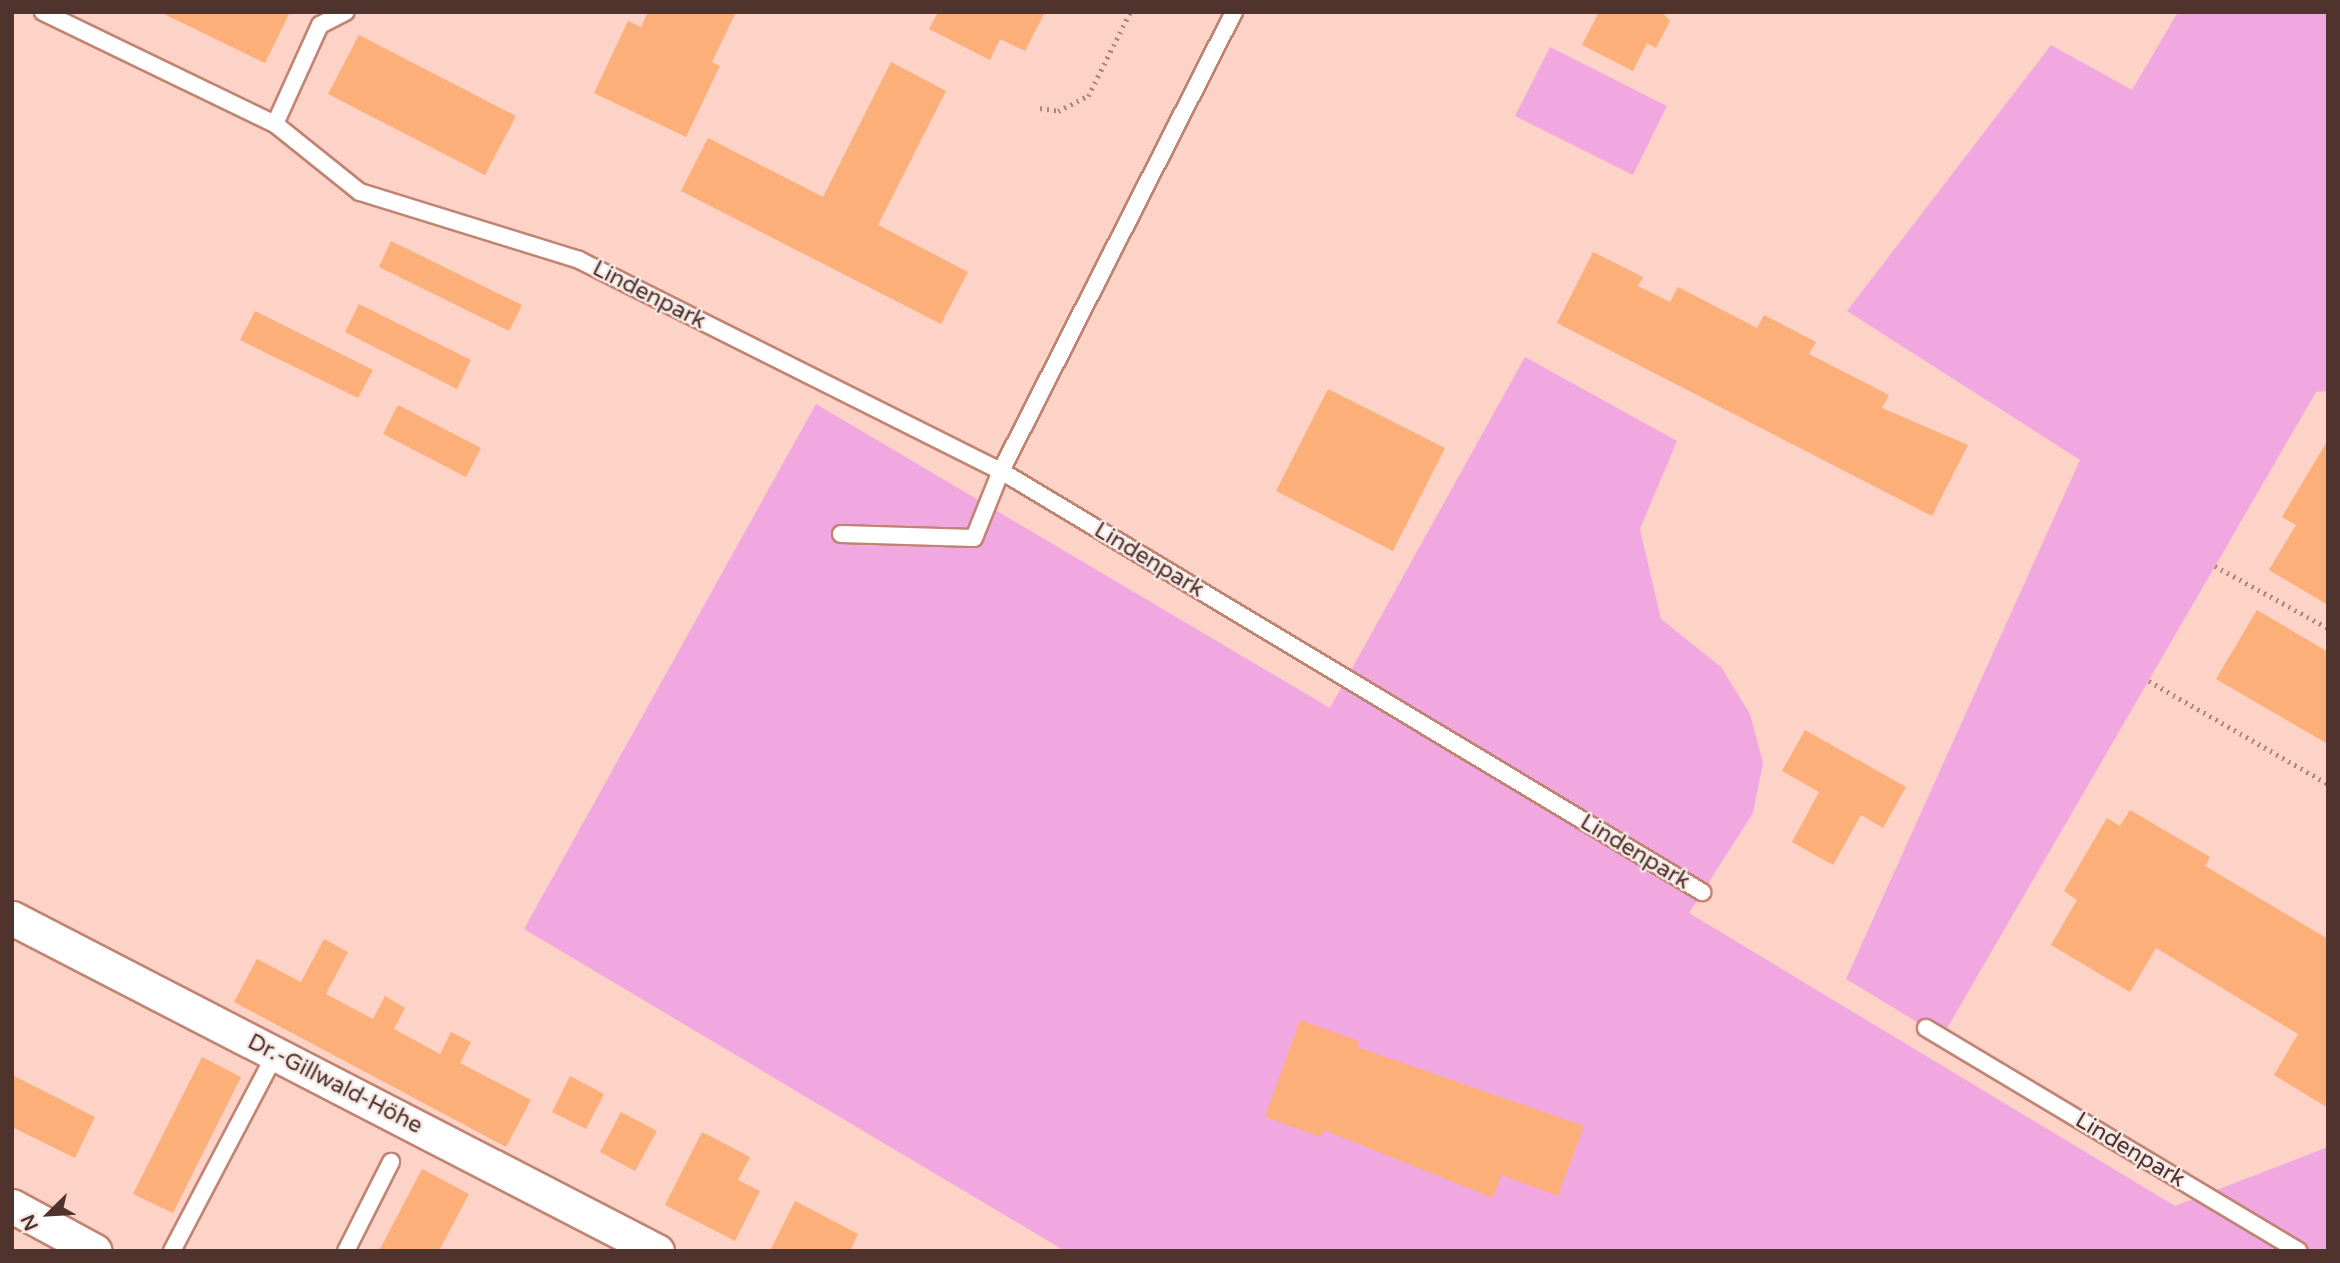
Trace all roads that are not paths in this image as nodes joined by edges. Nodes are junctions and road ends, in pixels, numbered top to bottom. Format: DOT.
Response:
graph roads {
  1 [pos="43,12"];
  2 [pos="346,12"];
  3 [pos="1234,12"];
  4 [pos="319,19"];
  5 [pos="275,124"];
  6 [pos="1001,471"];
  7 [pos="841,534"];
  8 [pos="1702,892"];
  9 [pos="12,918"];
  10 [pos="1926,1028"];
  11 [pos="276,1053"];
  12 [pos="391,1162"];
  13 [pos="12,1206"];
  14 [pos="95,1251"];
  15 [pos="172,1251"];
  16 [pos="345,1251"];
  17 [pos="657,1251"];
  18 [pos="2298,1251"];
  1 -- 5 [label="lane, Lindenpark"];
  2 -- 4 [label="lane"];
  3 -- 6 [label="lane"];
  4 -- 5 [label="lane"];
  5 -- 6 [label="lane, Lindenpark"];
  6 -- 7 [label="lane"];
  6 -- 8 [label="lane, Lindenpark"];
  9 -- 11 [label="street, Dr.-Gillwald-Höhe"];
  10 -- 18 [label="lane, Lindenpark"];
  11 -- 15 [label="lane"];
  11 -- 17 [label="street, Dr.-Gillwald-Höhe"];
  12 -- 16 [label="lane"];
  13 -- 14 [label="street"];
}
